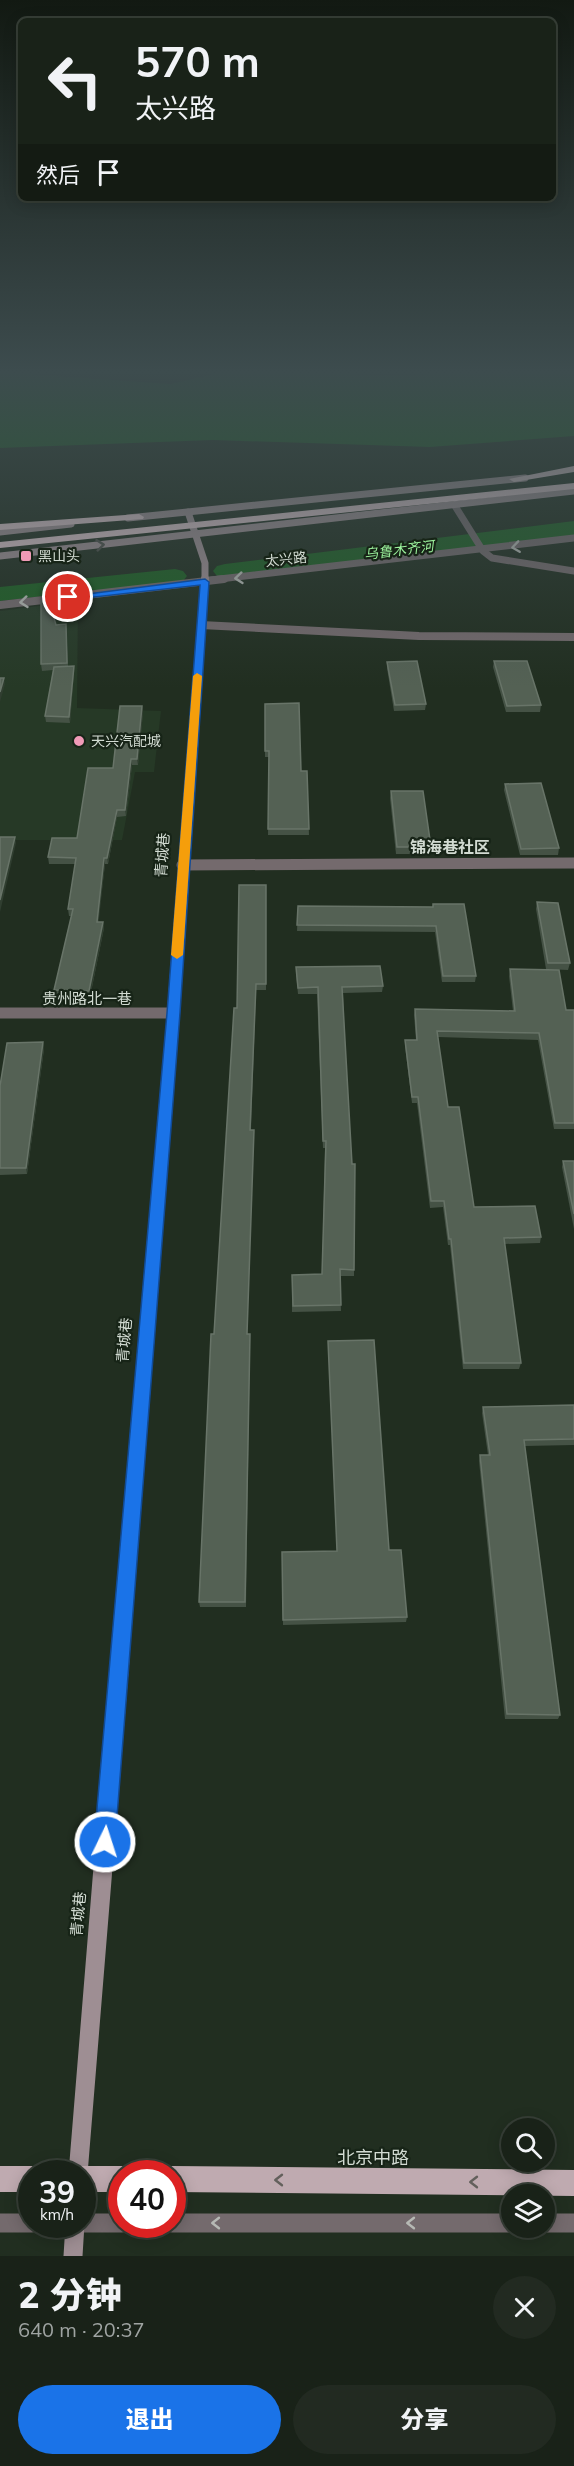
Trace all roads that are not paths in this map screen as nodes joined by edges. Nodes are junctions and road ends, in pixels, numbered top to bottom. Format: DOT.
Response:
graph roads {
  1 [pos="523,477"];
  2 [pos="525,477"];
  3 [pos="514,479"];
  4 [pos="574,479"];
  5 [pos="574,486"];
  6 [pos="574,491"];
  7 [pos="574,497"];
  8 [pos="468,504"];
  9 [pos="455,506"];
  10 [pos="188,512"];
  11 [pos="139,517"];
  12 [pos="0,527"];
  13 [pos="0,532"];
  14 [pos="196,534"];
  15 [pos="0,537"];
  16 [pos="574,538"];
  17 [pos="0,545"];
  18 [pos="479,545"];
  19 [pos="0,556"];
  20 [pos="574,571"];
  21 [pos="205,582"];
  22 [pos="0,605"];
  23 [pos="201,625"];
  24 [pos="574,636"];
  25 [pos="574,863"];
  26 [pos="182,865"];
  27 [pos="0,1013"];
  28 [pos="173,1013"];
  29 [pos="79,2160"];
  30 [pos="18,2179"];
  31 [pos="186,2179"];
  32 [pos="0,2180"];
  33 [pos="574,2183"];
  34 [pos="0,2223"];
  35 [pos="18,2223"];
  36 [pos="186,2223"];
  37 [pos="501,2223"];
  38 [pos="555,2223"];
  39 [pos="574,2223"];
  40 [pos="74,2238"];
  41 [pos="73,2256"];
  1 -- 3 [label="highway"];
  2 -- 3 [label="street"];
  3 -- 10 [label="street"];
  4 -- 15 [label="highway"];
  5 -- 17 [label="highway"];
  6 -- 8 [label="street"];
  7 -- 8 [label="highway"];
  8 -- 9 [label="street"];
  9 -- 14 [label="street"];
  9 -- 18 [label="street"];
  10 -- 11 [label="street"];
  10 -- 14 [label="street, 青城巷"];
  11 -- 12 [label="highway"];
  11 -- 13 [label="street"];
  19 -- 14 [label="street, one-way"];
  14 -- 21 [label="street, 青城巷"];
  16 -- 18 [label="street, 太兴路, one-way"];
  18 -- 20 [label="street"];
  18 -- 21 [label="street, 太兴路, one-way"];
  21 -- 22 [label="street, 太兴路, one-way"];
  21 -- 23 [label="street, 青城巷"];
  23 -- 24 [label="street"];
  23 -- 26 [label="street, 青城巷"];
  25 -- 26 [label="street"];
  26 -- 28 [label="street, 青城巷"];
  27 -- 28 [label="street, 贵州路北一巷"];
  28 -- 29 [label="street, 青城巷"];
  30 -- 32 [label="main road"];
  33 -- 31 [label="main road, 北京中路, one-way"];
  34 -- 35 [label="street"];
  37 -- 36 [label="street, one-way"];
  38 -- 39 [label="street"];
  40 -- 41 [label="street"];
}
